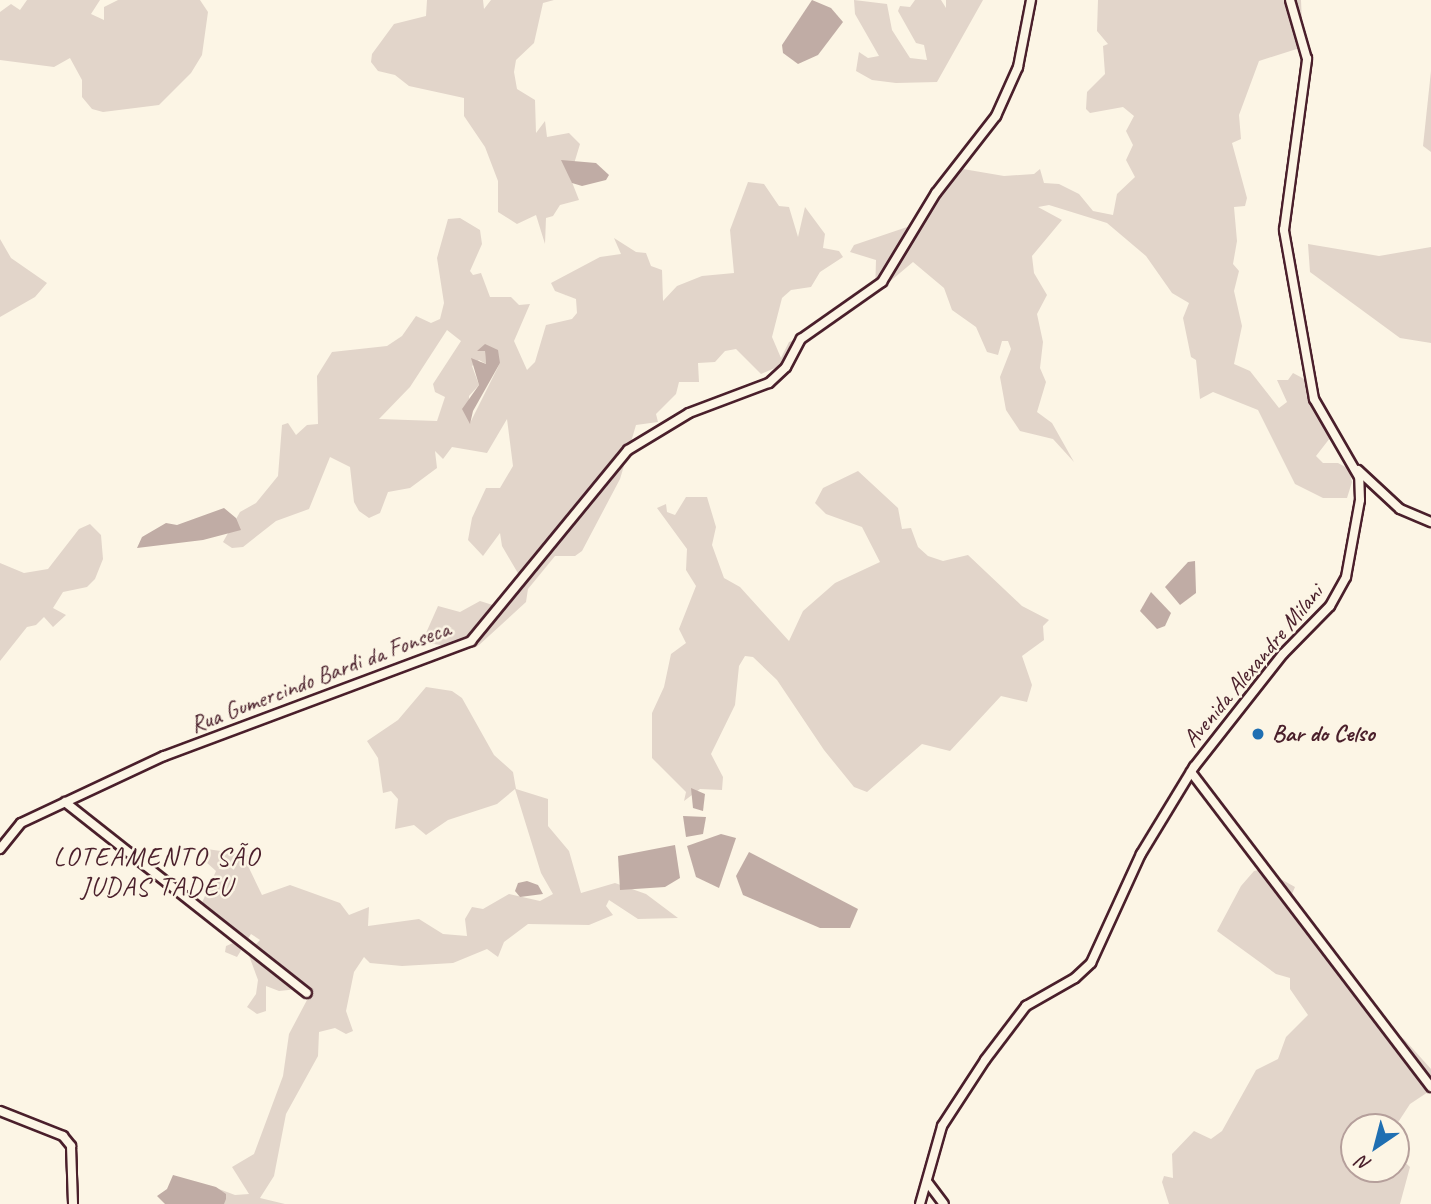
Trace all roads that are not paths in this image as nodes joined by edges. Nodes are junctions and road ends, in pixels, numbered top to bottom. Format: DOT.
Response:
graph roads {
  1 [pos="1031,0"];
  2 [pos="1290,0"];
  3 [pos="1357,469"];
  4 [pos="1431,522"];
  5 [pos="1191,772"];
  6 [pos="65,802"];
  7 [pos="0,849"];
  8 [pos="307,993"];
  9 [pos="1431,1087"];
  10 [pos="0,1111"];
  11 [pos="928,1183"];
  12 [pos="73,1204"];
  13 [pos="920,1204"];
  14 [pos="944,1204"];
  1 -- 6 [label="street, Rua Gumercindo Bardi da Fonseca"];
  2 -- 3 [label="street, Avenida Alexandre Milani"];
  3 -- 4 [label="street"];
  3 -- 5 [label="street, Avenida Alexandre Milani"];
  5 -- 9 [label="street"];
  5 -- 11 [label="street, Avenida Alexandre Milani"];
  6 -- 7 [label="street, Rua Gumercindo Bardi da Fonseca"];
  6 -- 8 [label="street"];
  10 -- 12 [label="street"];
  11 -- 13 [label="street, Avenida Alexandre Milani"];
  11 -- 14 [label="street"];
}
